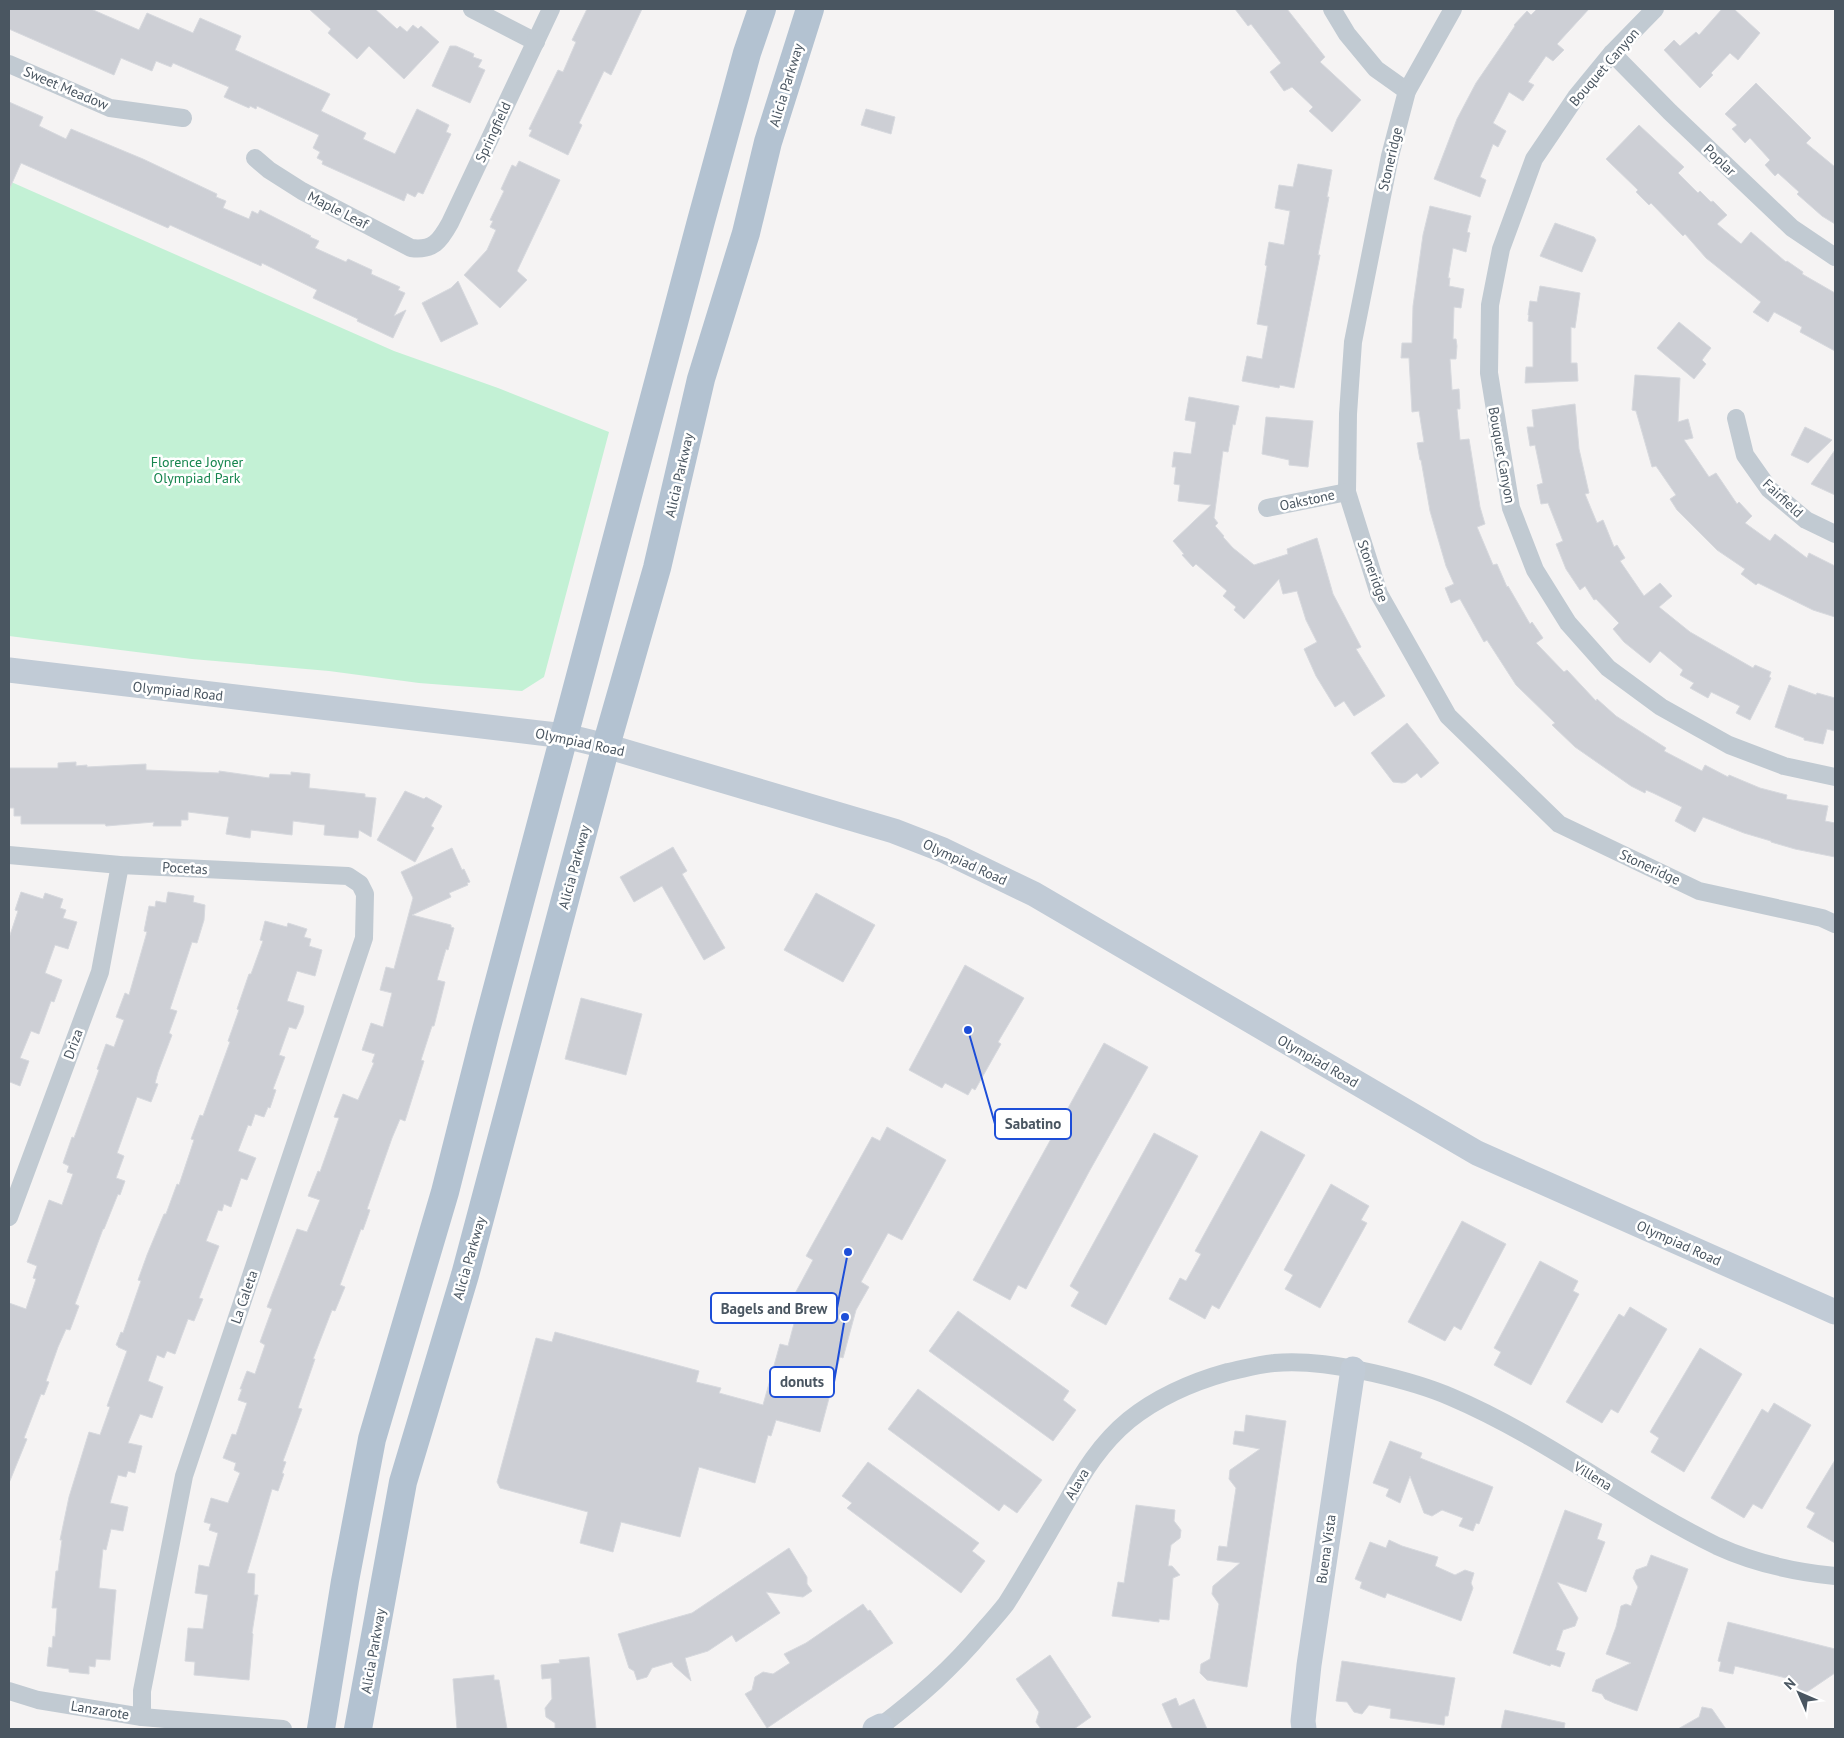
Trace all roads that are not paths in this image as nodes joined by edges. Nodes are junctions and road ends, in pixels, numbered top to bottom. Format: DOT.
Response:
graph roads {
  1 [pos="472,9"];
  2 [pos="551,9"];
  3 [pos="762,9"];
  4 [pos="810,9"];
  5 [pos="1332,9"];
  6 [pos="1453,9"];
  7 [pos="1655,9"];
  8 [pos="536,42"];
  9 [pos="1612,53"];
  10 [pos="9,64"];
  11 [pos="1407,91"];
  12 [pos="183,118"];
  13 [pos="255,158"];
  14 [pos="426,249"];
  15 [pos="1835,257"];
  16 [pos="1736,418"];
  17 [pos="1347,492"];
  18 [pos="1267,508"];
  19 [pos="1835,534"];
  20 [pos="9,670"];
  21 [pos="565,736"];
  22 [pos="606,746"];
  23 [pos="1835,777"];
  24 [pos="9,855"];
  25 [pos="120,865"];
  26 [pos="360,884"];
  27 [pos="1835,924"];
  28 [pos="9,1217"];
  29 [pos="1835,1312"];
  30 [pos="1354,1369"];
  31 [pos="388,1569"];
  32 [pos="1835,1576"];
  33 [pos="9,1691"];
  34 [pos="142,1717"];
  35 [pos="879,1728"];
  36 [pos="283,1729"];
  37 [pos="322,1729"];
  38 [pos="358,1729"];
  39 [pos="1304,1729"];
  1 -- 8 [label="street"];
  2 -- 8 [label="street, Springfield"];
  3 -- 21 [label="main road"];
  4 -- 22 [label="main road, Alicia Parkway"];
  5 -- 11 [label="street"];
  6 -- 11 [label="street, Stoneridge"];
  7 -- 9 [label="street, Bouquet Canyon"];
  8 -- 14 [label="street, Springfield"];
  9 -- 15 [label="street, Poplar"];
  9 -- 23 [label="street, Bouquet Canyon"];
  10 -- 12 [label="street, Sweet Meadow"];
  11 -- 17 [label="street, Stoneridge"];
  13 -- 14 [label="street, Maple Leaf"];
  16 -- 19 [label="street, Fairfield"];
  17 -- 18 [label="street, Oakstone"];
  17 -- 27 [label="street, Stoneridge"];
  20 -- 21 [label="main road, Olympiad Road"];
  21 -- 22 [label="main road, Olympiad Road"];
  21 -- 37 [label="main road"];
  22 -- 29 [label="main road, Olympiad Road"];
  22 -- 31 [label="main road, Alicia Parkway"];
  24 -- 25 [label="street, Pocetas"];
  25 -- 26 [label="street, Pocetas"];
  25 -- 28 [label="street, Driza"];
  26 -- 34 [label="street, La Caleta"];
  30 -- 32 [label="street, Villena"];
  30 -- 35 [label="street, Alava"];
  30 -- 39 [label="main road, Buena Vista"];
  31 -- 37 [label="main road"];
  31 -- 38 [label="main road, Alicia Parkway"];
  33 -- 34 [label="street, Lanzarote"];
  34 -- 36 [label="street, Lanzarote"];
}
